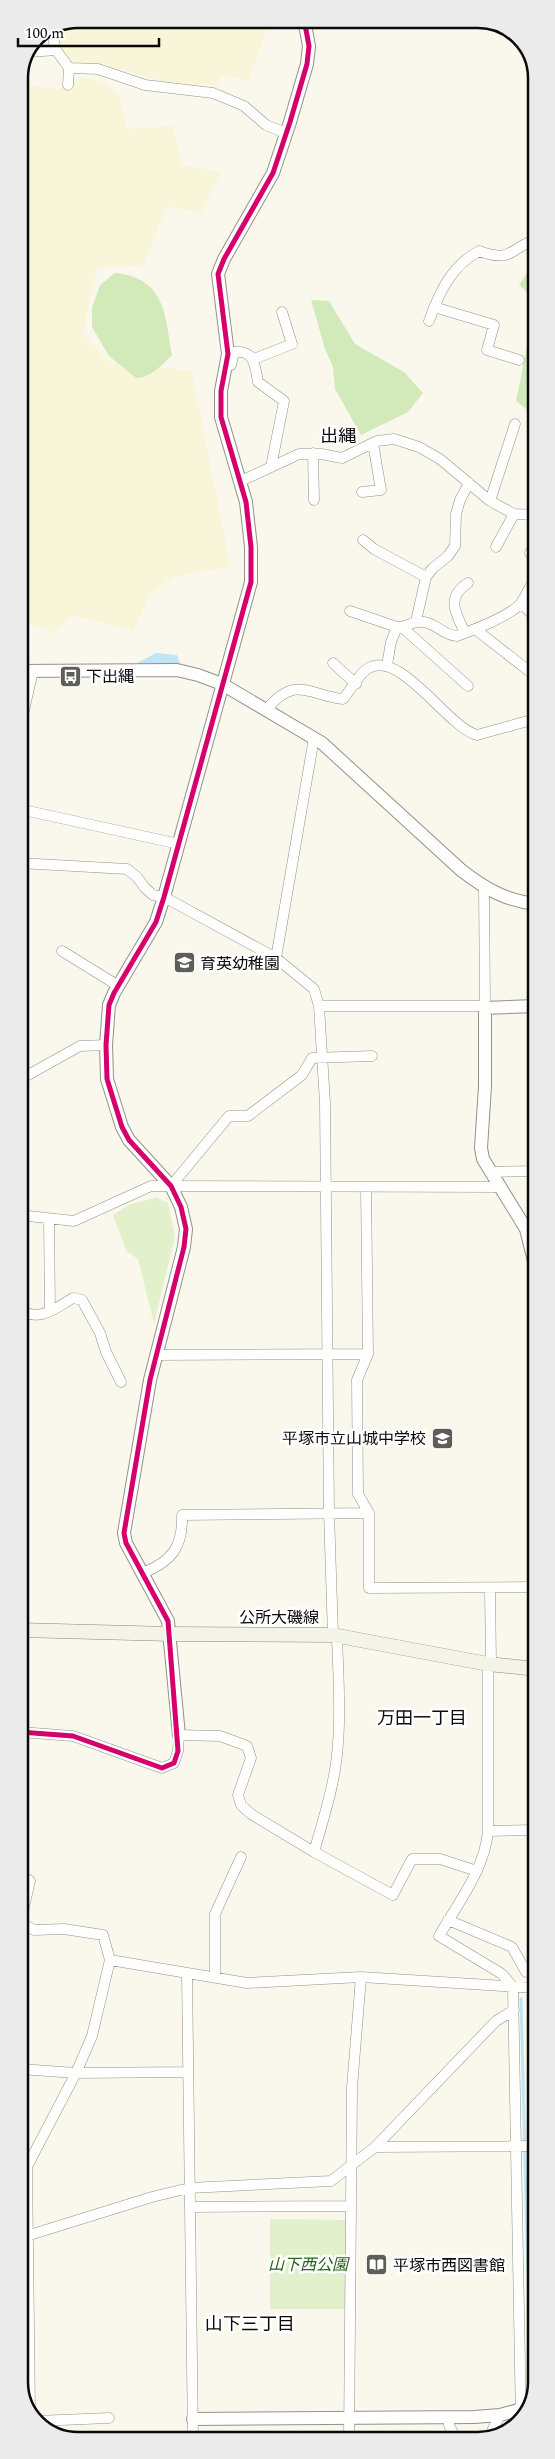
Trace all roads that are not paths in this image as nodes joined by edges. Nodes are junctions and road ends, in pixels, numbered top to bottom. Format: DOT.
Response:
graph roads {
  1 [pos="306,28"];
  2 [pos="52,35"];
  3 [pos="56,50"];
  4 [pos="35,52"];
  5 [pos="69,68"];
  6 [pos="68,85"];
  7 [pos="286,134"];
  8 [pos="528,242"];
  9 [pos="434,308"];
  10 [pos="282,312"];
  11 [pos="429,321"];
  12 [pos="254,359"];
  13 [pos="519,360"];
  14 [pos="226,368"];
  15 [pos="515,424"];
  16 [pos="373,444"];
  17 [pos="313,454"];
  18 [pos="270,467"];
  19 [pos="241,481"];
  20 [pos="469,484"];
  21 [pos="362,492"];
  22 [pos="314,500"];
  23 [pos="490,501"];
  24 [pos="514,514"];
  25 [pos="528,515"];
  26 [pos="363,540"];
  27 [pos="496,547"];
  28 [pos="426,577"];
  29 [pos="468,583"];
  30 [pos="528,589"];
  31 [pos="521,603"];
  32 [pos="528,610"];
  33 [pos="350,611"];
  34 [pos="416,621"];
  35 [pos="400,628"];
  36 [pos="475,629"];
  37 [pos="465,633"];
  38 [pos="333,663"];
  39 [pos="387,665"];
  40 [pos="528,670"];
  41 [pos="28,671"];
  42 [pos="33,671"];
  43 [pos="222,684"];
  44 [pos="356,684"];
  45 [pos="468,686"];
  46 [pos="28,693"];
  47 [pos="267,709"];
  48 [pos="528,721"];
  49 [pos="314,738"];
  50 [pos="28,811"];
  51 [pos="179,844"];
  52 [pos="28,863"];
  53 [pos="484,888"];
  54 [pos="164,897"];
  55 [pos="528,903"];
  56 [pos="62,951"];
  57 [pos="276,958"];
  58 [pos="117,985"];
  59 [pos="319,1006"];
  60 [pos="528,1006"];
  61 [pos="485,1007"];
  62 [pos="106,1045"];
  63 [pos="322,1056"];
  64 [pos="372,1056"];
  65 [pos="28,1075"];
  66 [pos="528,1171"];
  67 [pos="490,1172"];
  68 [pos="171,1186"];
  69 [pos="326,1187"];
  70 [pos="366,1187"];
  71 [pos="500,1187"];
  72 [pos="28,1216"];
  73 [pos="49,1220"];
  74 [pos="528,1234"];
  75 [pos="50,1311"];
  76 [pos="28,1315"];
  77 [pos="329,1354"];
  78 [pos="368,1354"];
  79 [pos="156,1355"];
  80 [pos="121,1382"];
  81 [pos="329,1513"];
  82 [pos="369,1513"];
  83 [pos="143,1573"];
  84 [pos="528,1587"];
  85 [pos="490,1588"];
  86 [pos="28,1630"];
  87 [pos="171,1634"];
  88 [pos="335,1635"];
  89 [pos="490,1664"];
  90 [pos="528,1668"];
  91 [pos="28,1733"];
  92 [pos="179,1735"];
  93 [pos="528,1830"];
  94 [pos="488,1831"];
  95 [pos="314,1852"];
  96 [pos="241,1856"];
  97 [pos="477,1871"];
  98 [pos="448,1920"];
  99 [pos="28,1927"];
  100 [pos="110,1960"];
  101 [pos="528,1972"];
  102 [pos="187,1973"];
  103 [pos="361,1977"];
  104 [pos="215,1978"];
  105 [pos="513,1987"];
  106 [pos="528,1988"];
  107 [pos="514,2010"];
  108 [pos="28,2070"];
  109 [pos="188,2072"];
  110 [pos="76,2073"];
  111 [pos="528,2146"];
  112 [pos="375,2147"];
  113 [pos="517,2147"];
  114 [pos="28,2164"];
  115 [pos="351,2167"];
  116 [pos="189,2188"];
  117 [pos="350,2206"];
  118 [pos="191,2207"];
  119 [pos="28,2235"];
  120 [pos="28,2352"];
  121 [pos="30,2396"];
  122 [pos="523,2402"];
  123 [pos="516,2413"];
  124 [pos="500,2415"];
  125 [pos="109,2418"];
  126 [pos="449,2418"];
  127 [pos="193,2419"];
  128 [pos="348,2419"];
  129 [pos="47,2421"];
  130 [pos="493,2429"];
  131 [pos="193,2431"];
  132 [pos="349,2432"];
  133 [pos="452,2432"];
  1 -- 7 [label="street"];
  2 -- 3 [label="street"];
  3 -- 4 [label="street"];
  3 -- 5 [label="street"];
  5 -- 6 [label="street"];
  5 -- 7 [label="street"];
  7 -- 14 [label="street"];
  8 -- 9 [label="street"];
  9 -- 11 [label="street"];
  9 -- 13 [label="street"];
  10 -- 12 [label="street"];
  12 -- 14 [label="street"];
  12 -- 18 [label="street"];
  14 -- 19 [label="street"];
  15 -- 23 [label="street"];
  16 -- 17 [label="street"];
  16 -- 20 [label="street"];
  16 -- 21 [label="street"];
  17 -- 18 [label="street"];
  17 -- 22 [label="street"];
  18 -- 19 [label="street"];
  19 -- 43 [label="street"];
  20 -- 23 [label="street"];
  20 -- 28 [label="street"];
  23 -- 24 [label="street"];
  24 -- 25 [label="street"];
  24 -- 27 [label="street"];
  26 -- 28 [label="street"];
  28 -- 34 [label="street"];
  29 -- 37 [label="street"];
  30 -- 31 [label="street"];
  31 -- 32 [label="street"];
  31 -- 36 [label="street"];
  33 -- 35 [label="street"];
  34 -- 35 [label="street"];
  34 -- 37 [label="street"];
  35 -- 39 [label="street"];
  35 -- 45 [label="street"];
  36 -- 37 [label="street"];
  36 -- 40 [label="street"];
  38 -- 44 [label="street"];
  39 -- 44 [label="street"];
  39 -- 48 [label="street"];
  41 -- 42 [label="street"];
  42 -- 43 [label="street"];
  42 -- 46 [label="street"];
  43 -- 47 [label="street"];
  43 -- 51 [label="street"];
  44 -- 47 [label="street"];
  47 -- 49 [label="street"];
  49 -- 53 [label="street"];
  49 -- 57 [label="street"];
  50 -- 51 [label="street"];
  51 -- 54 [label="street"];
  52 -- 54 [label="street"];
  53 -- 55 [label="street"];
  53 -- 61 [label="street"];
  54 -- 57 [label="street"];
  54 -- 58 [label="street"];
  56 -- 58 [label="street"];
  57 -- 59 [label="street"];
  58 -- 62 [label="street"];
  59 -- 61 [label="street"];
  59 -- 63 [label="street"];
  60 -- 61 [label="street"];
  61 -- 67 [label="street"];
  62 -- 65 [label="street"];
  62 -- 68 [label="street"];
  63 -- 64 [label="street"];
  63 -- 68 [label="street"];
  63 -- 69 [label="street"];
  66 -- 67 [label="street"];
  67 -- 71 [label="street"];
  68 -- 69 [label="street"];
  68 -- 73 [label="street"];
  68 -- 79 [label="street"];
  69 -- 70 [label="street"];
  69 -- 77 [label="street"];
  70 -- 71 [label="street"];
  70 -- 78 [label="street"];
  71 -- 74 [label="street"];
  72 -- 73 [label="street"];
  73 -- 75 [label="street"];
  75 -- 76 [label="street"];
  75 -- 80 [label="street"];
  77 -- 78 [label="street"];
  77 -- 79 [label="street"];
  77 -- 81 [label="street"];
  78 -- 82 [label="street"];
  79 -- 83 [label="street"];
  81 -- 82 [label="street"];
  81 -- 83 [label="street"];
  81 -- 88 [label="street"];
  82 -- 85 [label="street"];
  83 -- 87 [label="street"];
  84 -- 85 [label="street"];
  85 -- 89 [label="street"];
  86 -- 87 [label="main road, 公所大磯線"];
  87 -- 88 [label="main road, 公所大磯線"];
  87 -- 92 [label="street"];
  88 -- 89 [label="main road, 公所大磯線"];
  88 -- 95 [label="street"];
  89 -- 90 [label="main road, 公所大磯線"];
  89 -- 94 [label="street"];
  91 -- 92 [label="street"];
  92 -- 95 [label="street"];
  93 -- 94 [label="street"];
  94 -- 97 [label="street"];
  95 -- 97 [label="street"];
  96 -- 104 [label="street"];
  97 -- 98 [label="street"];
  98 -- 101 [label="street"];
  98 -- 105 [label="street"];
  99 -- 100 [label="street"];
  100 -- 102 [label="street"];
  100 -- 110 [label="street"];
  102 -- 104 [label="street"];
  102 -- 109 [label="street"];
  103 -- 104 [label="street"];
  103 -- 105 [label="street"];
  103 -- 115 [label="street"];
  105 -- 106 [label="street"];
  105 -- 107 [label="street"];
  107 -- 112 [label="street"];
  107 -- 113 [label="street"];
  108 -- 110 [label="street"];
  109 -- 110 [label="street"];
  109 -- 116 [label="street"];
  110 -- 114 [label="street"];
  111 -- 113 [label="street"];
  112 -- 113 [label="street"];
  112 -- 115 [label="street"];
  113 -- 122 [label="street"];
  115 -- 116 [label="street"];
  115 -- 117 [label="street"];
  116 -- 118 [label="street"];
  116 -- 119 [label="street"];
  117 -- 118 [label="street"];
  117 -- 128 [label="street"];
  118 -- 127 [label="street"];
  120 -- 121 [label="street"];
  123 -- 124 [label="street"];
  124 -- 126 [label="street"];
  124 -- 130 [label="street"];
  125 -- 129 [label="street"];
  126 -- 128 [label="street"];
  126 -- 133 [label="street"];
  127 -- 128 [label="street"];
  127 -- 131 [label="street"];
  128 -- 132 [label="street"];
}
